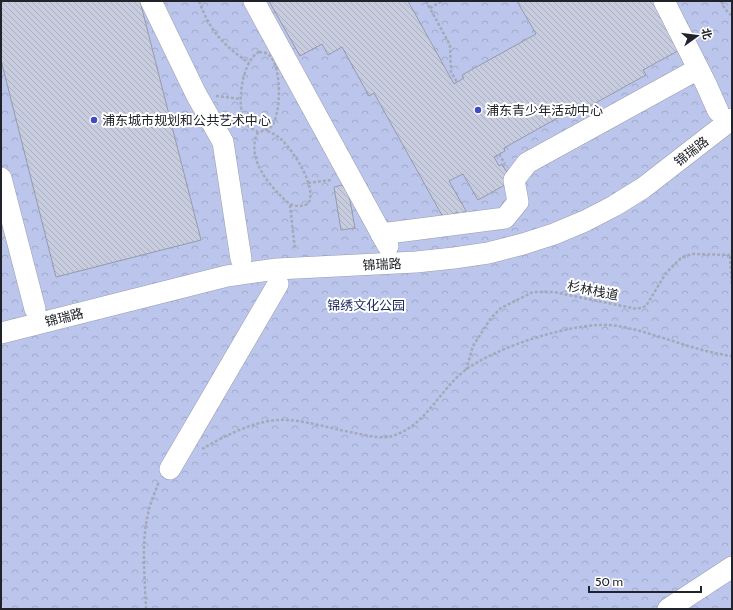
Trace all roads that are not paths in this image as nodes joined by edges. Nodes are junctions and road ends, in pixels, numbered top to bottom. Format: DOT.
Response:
graph roads {
  1 [pos="151,1"];
  2 [pos="254,1"];
  3 [pos="664,1"];
  4 [pos="698,69"];
  5 [pos="725,115"];
  6 [pos="1,178"];
  7 [pos="241,259"];
  8 [pos="278,284"];
  9 [pos="35,309"];
  10 [pos="1,333"];
  11 [pos="170,469"];
  12 [pos="732,567"];
  13 [pos="668,609"];
  1 -- 7 [label="street"];
  2 -- 4 [label="street"];
  3 -- 4 [label="street"];
  4 -- 5 [label="street"];
  5 -- 10 [label="street, 锦瑞路"];
  6 -- 9 [label="street"];
  8 -- 11 [label="street"];
  12 -- 13 [label="street"];
}
